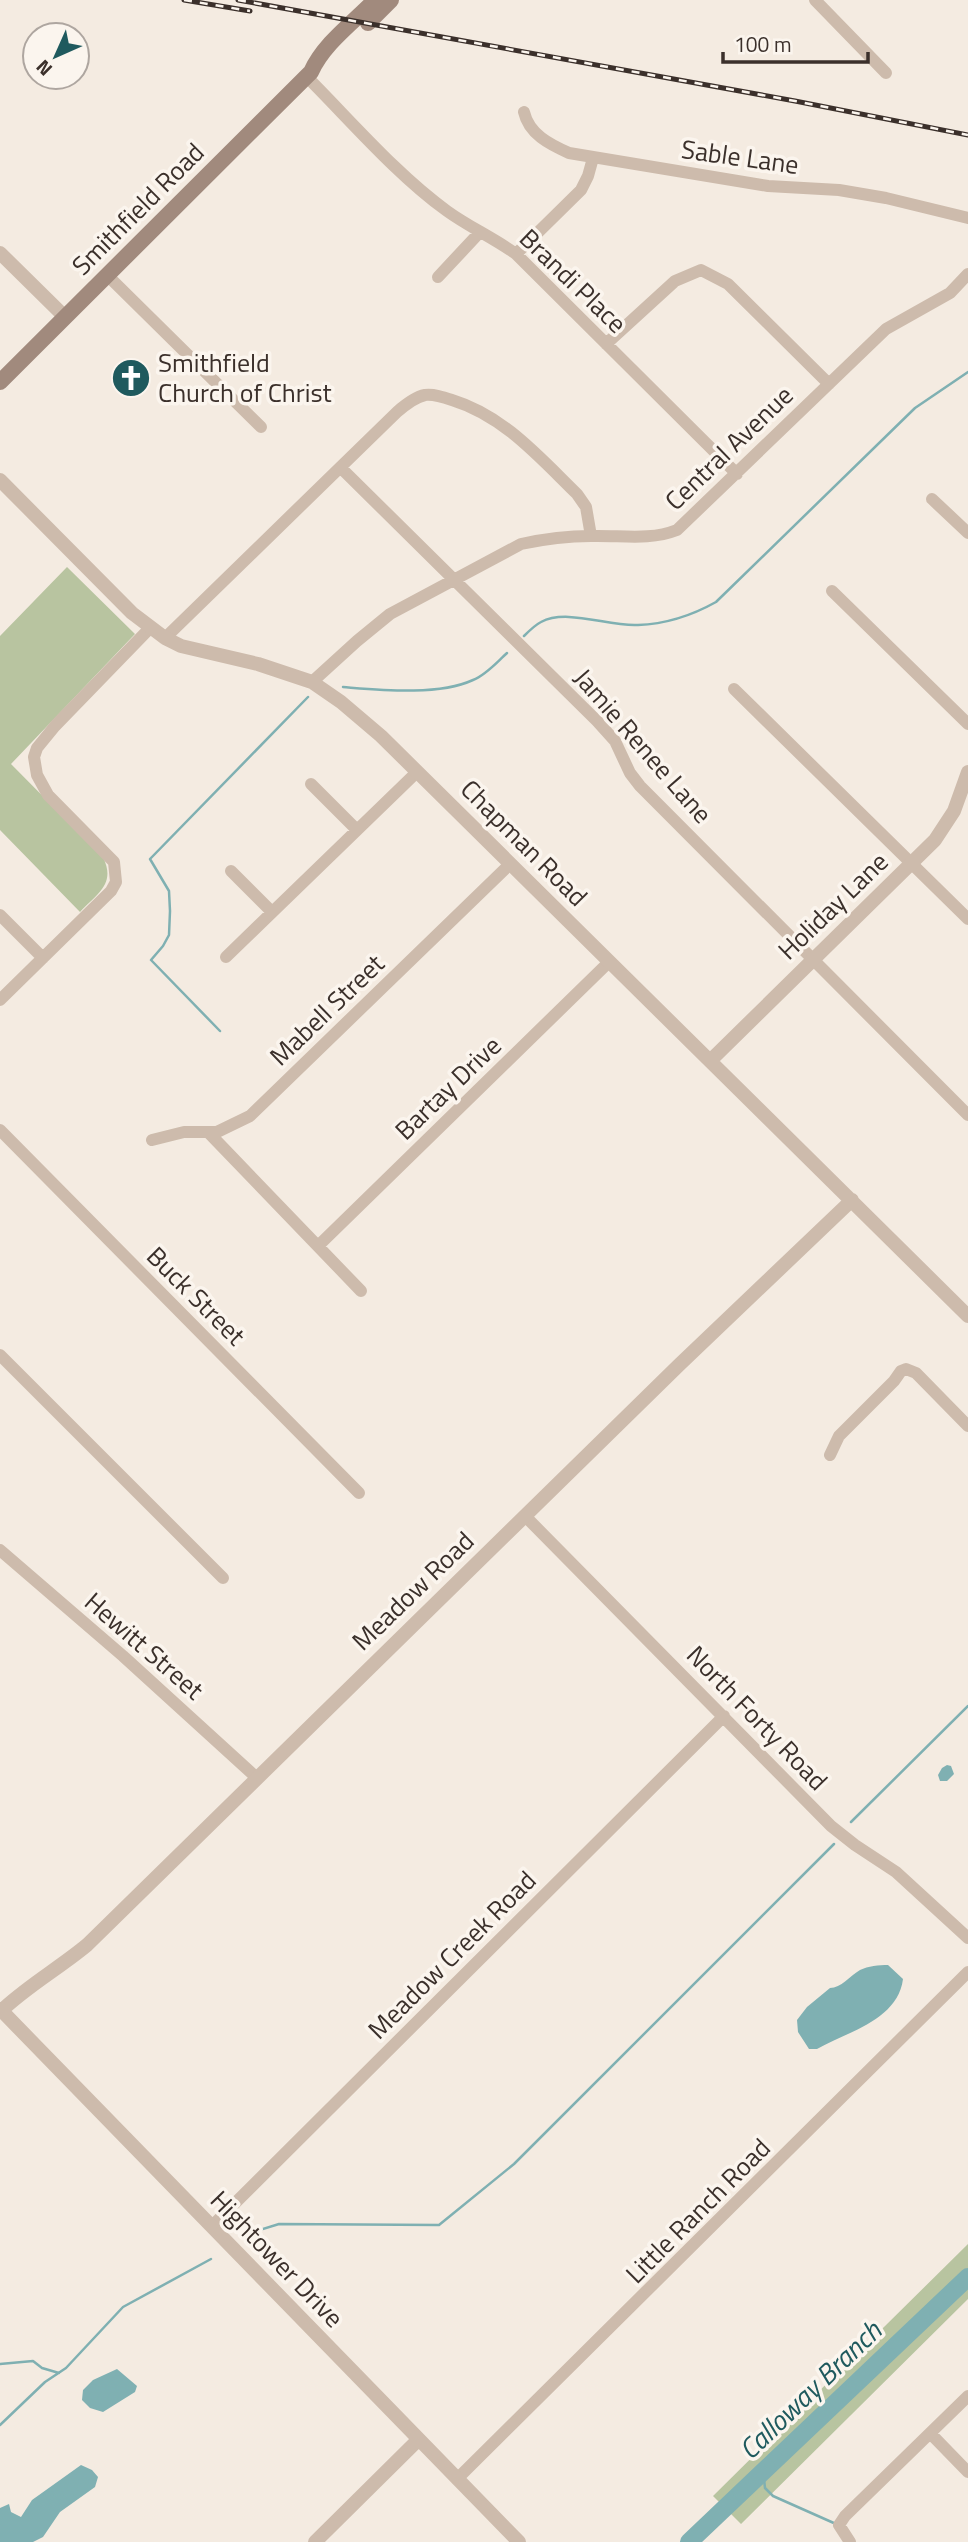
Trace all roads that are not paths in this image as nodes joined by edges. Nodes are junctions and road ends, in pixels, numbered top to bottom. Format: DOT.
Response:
graph roads {
  1 [pos="376,0"];
  2 [pos="391,0"];
  3 [pos="815,0"];
  4 [pos="886,73"];
  5 [pos="309,74"];
  6 [pos="524,111"];
  7 [pos="593,158"];
  8 [pos="968,218"];
  9 [pos="480,232"];
  10 [pos="0,253"];
  11 [pos="516,254"];
  12 [pos="968,274"];
  13 [pos="107,275"];
  14 [pos="438,277"];
  15 [pos="65,317"];
  16 [pos="606,344"];
  17 [pos="0,382"];
  18 [pos="829,384"];
  19 [pos="261,427"];
  20 [pos="341,468"];
  21 [pos="737,474"];
  22 [pos="0,480"];
  23 [pos="932,499"];
  24 [pos="968,533"];
  25 [pos="591,536"];
  26 [pos="453,579"];
  27 [pos="832,591"];
  28 [pos="150,628"];
  29 [pos="165,638"];
  30 [pos="312,682"];
  31 [pos="734,689"];
  32 [pos="968,724"];
  33 [pos="417,772"];
  34 [pos="968,772"];
  35 [pos="311,783"];
  36 [pos="357,830"];
  37 [pos="913,863"];
  38 [pos="509,864"];
  39 [pos="231,871"];
  40 [pos="272,912"];
  41 [pos="0,915"];
  42 [pos="968,919"];
  43 [pos="226,957"];
  44 [pos="43,958"];
  45 [pos="812,959"];
  46 [pos="609,962"];
  47 [pos="0,1000"];
  48 [pos="711,1060"];
  49 [pos="968,1115"];
  50 [pos="0,1130"];
  51 [pos="208,1132"];
  52 [pos="152,1140"];
  53 [pos="852,1200"];
  54 [pos="318,1246"];
  55 [pos="361,1291"];
  56 [pos="968,1316"];
  57 [pos="0,1355"];
  58 [pos="968,1426"];
  59 [pos="830,1455"];
  60 [pos="359,1493"];
  61 [pos="525,1516"];
  62 [pos="0,1550"];
  63 [pos="223,1578"];
  64 [pos="724,1716"];
  65 [pos="257,1778"];
  66 [pos="968,1938"];
  67 [pos="968,1972"];
  68 [pos="0,2011"];
  69 [pos="212,2226"];
  70 [pos="968,2396"];
  71 [pos="930,2433"];
  72 [pos="418,2440"];
  73 [pos="968,2472"];
  74 [pos="457,2479"];
  75 [pos="315,2542"];
  76 [pos="519,2542"];
  77 [pos="850,2542"];
  1 -- 5 [label="main road, Smithfield Road"];
  2 -- 5 [label="main road, Smithfield Road"];
  3 -- 4 [label="street"];
  5 -- 9 [label="street, Brandi Place"];
  5 -- 13 [label="main road, Smithfield Road"];
  6 -- 7 [label="street, Sable Lane"];
  7 -- 8 [label="street, Sable Lane"];
  7 -- 11 [label="street"];
  9 -- 11 [label="street, Brandi Place"];
  9 -- 14 [label="street"];
  10 -- 15 [label="street"];
  11 -- 16 [label="street, Brandi Place"];
  12 -- 18 [label="street, Central Avenue"];
  13 -- 15 [label="main road, Smithfield Road"];
  13 -- 19 [label="street"];
  15 -- 17 [label="main road, Smithfield Road"];
  16 -- 18 [label="street"];
  16 -- 21 [label="street, Brandi Place"];
  18 -- 21 [label="street, Central Avenue"];
  20 -- 25 [label="street"];
  20 -- 26 [label="street, Jamie Renee Lane"];
  20 -- 29 [label="street"];
  21 -- 25 [label="street, Central Avenue"];
  22 -- 28 [label="street, Chapman Road"];
  23 -- 24 [label="street"];
  25 -- 26 [label="street, Central Avenue"];
  26 -- 30 [label="street, Central Avenue"];
  26 -- 45 [label="street, Jamie Renee Lane"];
  27 -- 32 [label="street"];
  28 -- 29 [label="street, Chapman Road"];
  28 -- 44 [label="street"];
  29 -- 30 [label="street, Chapman Road"];
  30 -- 33 [label="street, Chapman Road"];
  31 -- 37 [label="street"];
  33 -- 36 [label="street"];
  33 -- 38 [label="street, Chapman Road"];
  34 -- 37 [label="street, Holiday Lane"];
  35 -- 36 [label="street"];
  36 -- 40 [label="street"];
  37 -- 42 [label="street"];
  37 -- 45 [label="street, Holiday Lane"];
  38 -- 46 [label="street, Chapman Road"];
  38 -- 51 [label="street, Mabell Street"];
  39 -- 40 [label="street"];
  40 -- 43 [label="street"];
  41 -- 44 [label="street"];
  44 -- 47 [label="street"];
  45 -- 48 [label="street, Holiday Lane"];
  45 -- 49 [label="street, Jamie Renee Lane"];
  46 -- 48 [label="street, Chapman Road"];
  46 -- 54 [label="street, Bartay Drive"];
  48 -- 53 [label="street, Chapman Road"];
  50 -- 60 [label="street, Buck Street"];
  51 -- 52 [label="street, Mabell Street"];
  51 -- 54 [label="street"];
  53 -- 56 [label="street, Chapman Road"];
  53 -- 61 [label="street, Meadow Road"];
  54 -- 55 [label="street"];
  57 -- 63 [label="street"];
  58 -- 59 [label="street"];
  61 -- 64 [label="street, North Forty Road"];
  61 -- 65 [label="street, Meadow Road"];
  62 -- 65 [label="street, Hewitt Street"];
  64 -- 66 [label="street, North Forty Road"];
  64 -- 69 [label="street, Meadow Creek Road"];
  65 -- 68 [label="street, Meadow Road"];
  67 -- 74 [label="street, Little Ranch Road"];
  68 -- 69 [label="street, Hightower Drive"];
  69 -- 72 [label="street, Hightower Drive"];
  70 -- 71 [label="street"];
  71 -- 73 [label="street"];
  71 -- 77 [label="street"];
  72 -- 74 [label="street, Hightower Drive"];
  72 -- 75 [label="street"];
  74 -- 76 [label="street, Hightower Drive"];
}
